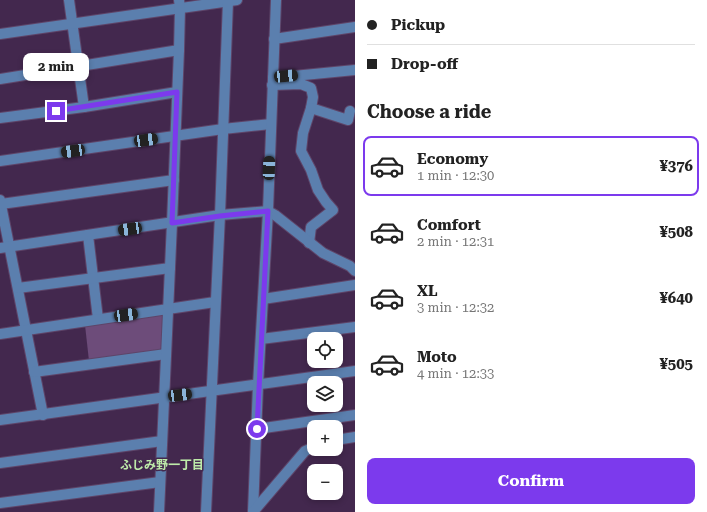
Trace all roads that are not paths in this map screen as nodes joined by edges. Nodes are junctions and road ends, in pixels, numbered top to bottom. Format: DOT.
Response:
graph roads {
  1 [pos="69,0"];
  2 [pos="276,0"];
  3 [pos="233,1"];
  4 [pos="180,4"];
  5 [pos="72,23"];
  6 [pos="355,27"];
  7 [pos="0,34"];
  8 [pos="274,39"];
  9 [pos="179,50"];
  10 [pos="78,66"];
  11 [pos="355,70"];
  12 [pos="0,79"];
  13 [pos="273,81"];
  14 [pos="177,92"];
  15 [pos="84,107"];
  16 [pos="311,108"];
  17 [pos="350,111"];
  18 [pos="0,118"];
  19 [pos="271,124"];
  20 [pos="223,129"];
  21 [pos="175,136"];
  22 [pos="0,162"];
  23 [pos="174,180"];
  24 [pos="0,202"];
  25 [pos="268,211"];
  26 [pos="220,216"];
  27 [pos="172,223"];
  28 [pos="88,235"];
  29 [pos="310,243"];
  30 [pos="5,247"];
  31 [pos="170,268"];
  32 [pos="355,271"];
  33 [pos="93,278"];
  34 [pos="355,285"];
  35 [pos="18,288"];
  36 [pos="263,299"];
  37 [pos="215,302"];
  38 [pos="168,309"];
  39 [pos="98,319"];
  40 [pos="355,327"];
  41 [pos="26,330"];
  42 [pos="0,334"];
  43 [pos="261,339"];
  44 [pos="166,354"];
  45 [pos="355,370"];
  46 [pos="34,372"];
  47 [pos="258,384"];
  48 [pos="211,391"];
  49 [pos="164,397"];
  50 [pos="43,415"];
  51 [pos="355,415"];
  52 [pos="0,420"];
  53 [pos="257,429"];
  54 [pos="355,437"];
  55 [pos="343,439"];
  56 [pos="162,440"];
  57 [pos="307,450"];
  58 [pos="0,463"];
  59 [pos="160,482"];
  60 [pos="0,503"];
  61 [pos="159,512"];
  62 [pos="206,512"];
  63 [pos="253,512"];
  1 -- 5 [label="street"];
  2 -- 8 [label="street"];
  3 -- 4 [label="street"];
  3 -- 20 [label="street"];
  4 -- 5 [label="street"];
  4 -- 9 [label="street"];
  5 -- 7 [label="street"];
  5 -- 10 [label="street"];
  6 -- 8 [label="street"];
  8 -- 13 [label="street"];
  9 -- 10 [label="street"];
  9 -- 14 [label="street"];
  10 -- 12 [label="street"];
  10 -- 15 [label="street"];
  11 -- 13 [label="street"];
  13 -- 16 [label="street"];
  13 -- 19 [label="street"];
  14 -- 15 [label="street"];
  14 -- 21 [label="street"];
  15 -- 18 [label="street"];
  16 -- 17 [label="street"];
  16 -- 29 [label="street"];
  19 -- 20 [label="street"];
  19 -- 25 [label="street"];
  20 -- 21 [label="street"];
  20 -- 26 [label="street"];
  21 -- 22 [label="street"];
  21 -- 23 [label="street"];
  23 -- 24 [label="street"];
  23 -- 27 [label="street"];
  24 -- 30 [label="street"];
  25 -- 26 [label="street"];
  25 -- 29 [label="street"];
  25 -- 36 [label="street"];
  26 -- 27 [label="street"];
  26 -- 37 [label="street"];
  27 -- 28 [label="street"];
  27 -- 31 [label="street"];
  28 -- 30 [label="street"];
  28 -- 33 [label="street"];
  29 -- 32 [label="street"];
  30 -- 35 [label="street"];
  31 -- 33 [label="street"];
  31 -- 38 [label="street"];
  33 -- 35 [label="street"];
  33 -- 39 [label="street"];
  34 -- 36 [label="street"];
  35 -- 41 [label="street"];
  36 -- 43 [label="street"];
  37 -- 38 [label="street"];
  37 -- 48 [label="street"];
  38 -- 39 [label="street"];
  38 -- 44 [label="street"];
  39 -- 41 [label="street"];
  40 -- 43 [label="street"];
  41 -- 42 [label="street"];
  41 -- 46 [label="street"];
  43 -- 47 [label="street"];
  44 -- 46 [label="street"];
  44 -- 49 [label="street"];
  45 -- 47 [label="street"];
  46 -- 50 [label="street"];
  47 -- 48 [label="street"];
  47 -- 53 [label="street"];
  48 -- 49 [label="street"];
  48 -- 62 [label="street"];
  49 -- 50 [label="street"];
  49 -- 56 [label="street"];
  50 -- 52 [label="street"];
  51 -- 53 [label="street"];
  53 -- 63 [label="street"];
  54 -- 55 [label="street"];
  56 -- 58 [label="street"];
  56 -- 59 [label="street"];
  57 -- 63 [label="street"];
  59 -- 60 [label="street"];
  59 -- 61 [label="street"];
}
